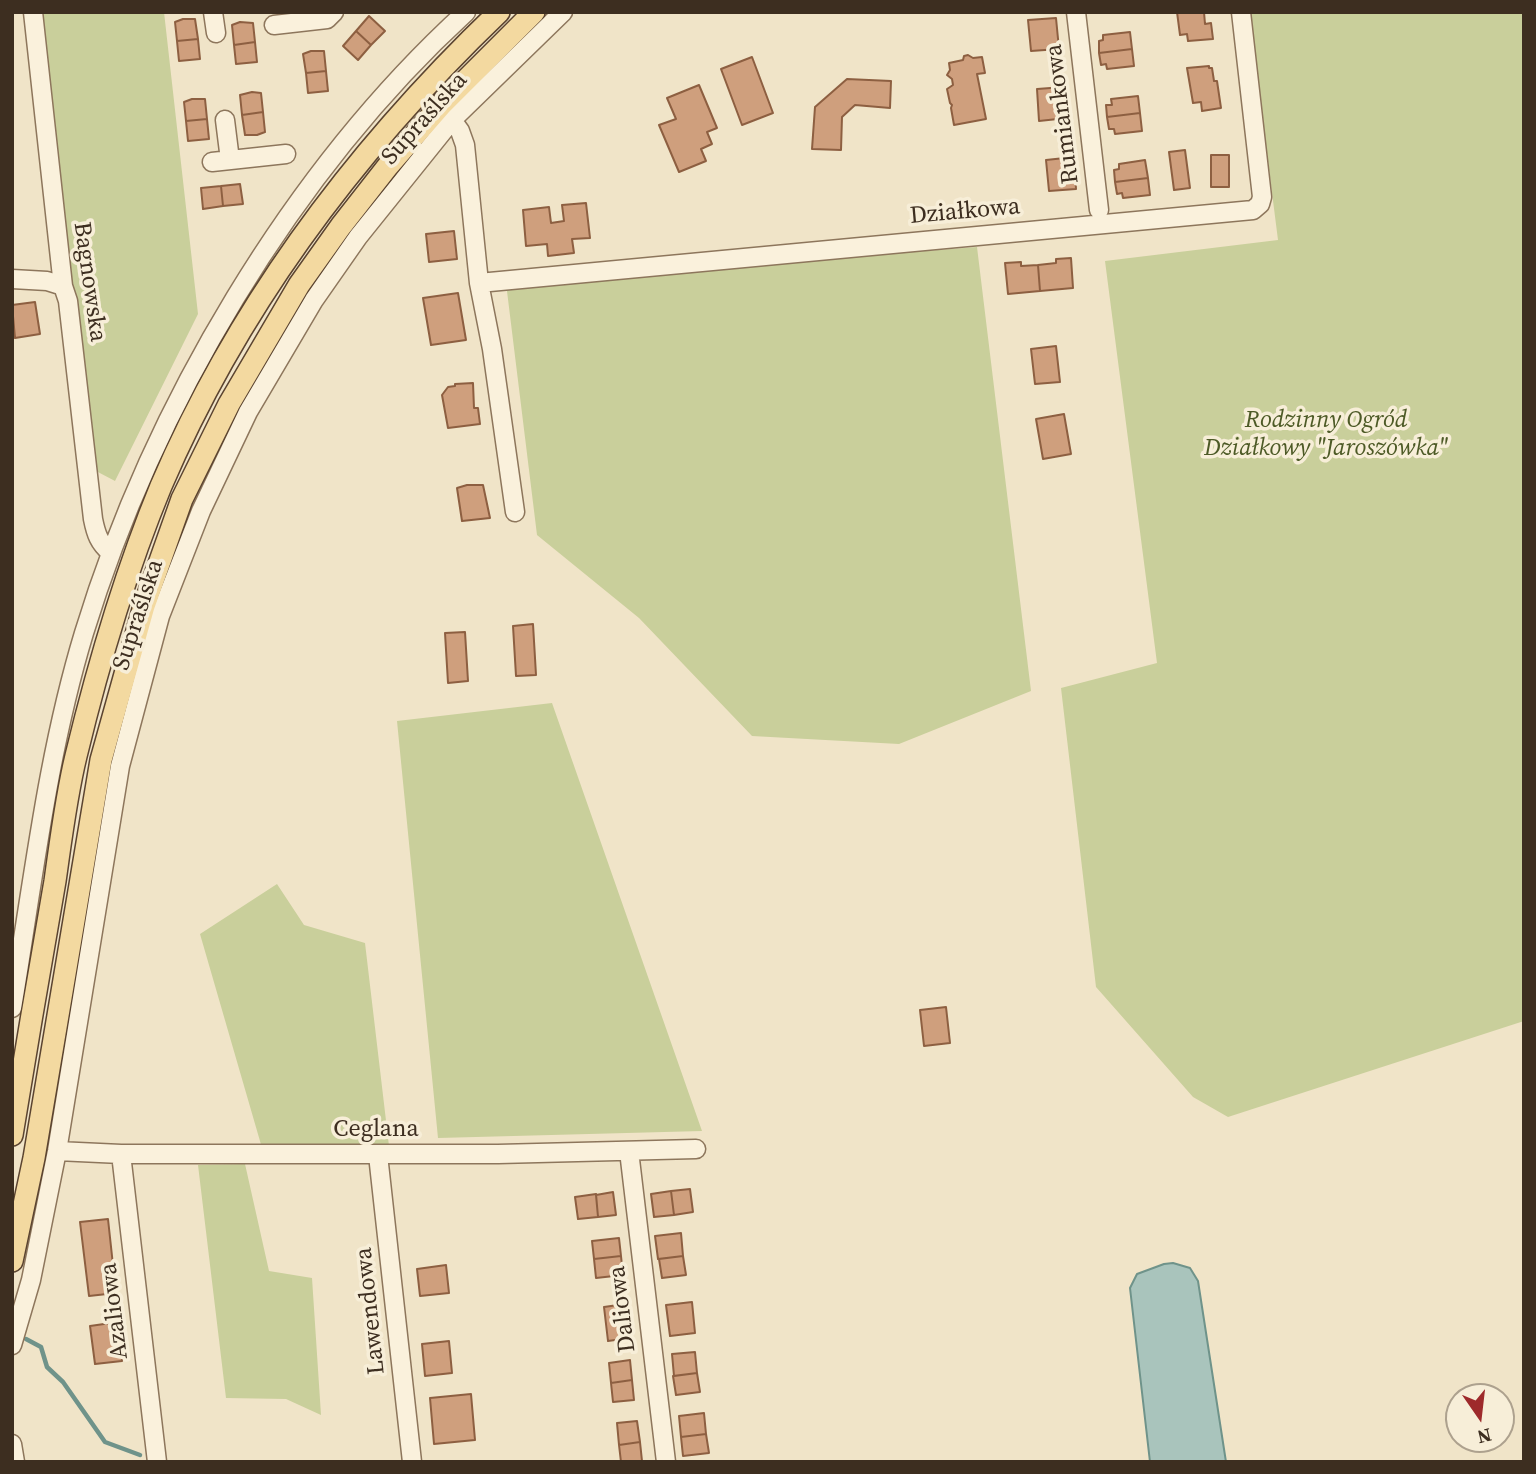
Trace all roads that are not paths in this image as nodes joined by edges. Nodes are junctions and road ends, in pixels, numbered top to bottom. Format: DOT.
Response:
graph roads {
  1 [pos="33,12"];
  2 [pos="213,12"];
  3 [pos="334,12"];
  4 [pos="466,12"];
  5 [pos="499,12"];
  6 [pos="534,12"];
  7 [pos="564,12"];
  8 [pos="1076,12"];
  9 [pos="1241,12"];
  10 [pos="274,25"];
  11 [pos="216,33"];
  12 [pos="225,120"];
  13 [pos="453,120"];
  14 [pos="286,154"];
  15 [pos="1099,210"];
  16 [pos="12,279"];
  17 [pos="480,283"];
  18 [pos="63,286"];
  19 [pos="515,512"];
  20 [pos="111,553"];
  21 [pos="12,1008"];
  22 [pos="12,1135"];
  23 [pos="696,1149"];
  24 [pos="57,1151"];
  25 [pos="629,1151"];
  26 [pos="121,1154"];
  27 [pos="379,1154"];
  28 [pos="12,1261"];
  29 [pos="12,1345"];
  30 [pos="12,1444"];
  31 [pos="15,1462"];
  32 [pos="157,1462"];
  33 [pos="412,1462"];
  34 [pos="666,1462"];
  1 -- 18 [label="street, Bagnowska"];
  2 -- 11 [label="street"];
  3 -- 10 [label="street"];
  4 -- 20 [label="street, Supraślska"];
  5 -- 22 [label="main road"];
  6 -- 28 [label="main road"];
  7 -- 13 [label="street, Supraślska"];
  8 -- 15 [label="street, Rumiankowa"];
  9 -- 17 [label="street, Działkowa"];
  12 -- 14 [label="street"];
  13 -- 17 [label="street"];
  13 -- 24 [label="street, Supraślska"];
  16 -- 18 [label="street"];
  17 -- 19 [label="street"];
  18 -- 20 [label="street, Bagnowska"];
  20 -- 21 [label="street, Supraślska"];
  23 -- 25 [label="street, Ceglana"];
  24 -- 26 [label="street, Ceglana"];
  24 -- 29 [label="street, Supraślska"];
  25 -- 27 [label="street, Ceglana"];
  25 -- 34 [label="street, Daliowa"];
  26 -- 27 [label="street, Ceglana"];
  26 -- 32 [label="street, Azaliowa"];
  27 -- 33 [label="street, Lawendowa"];
  30 -- 31 [label="street"];
}
